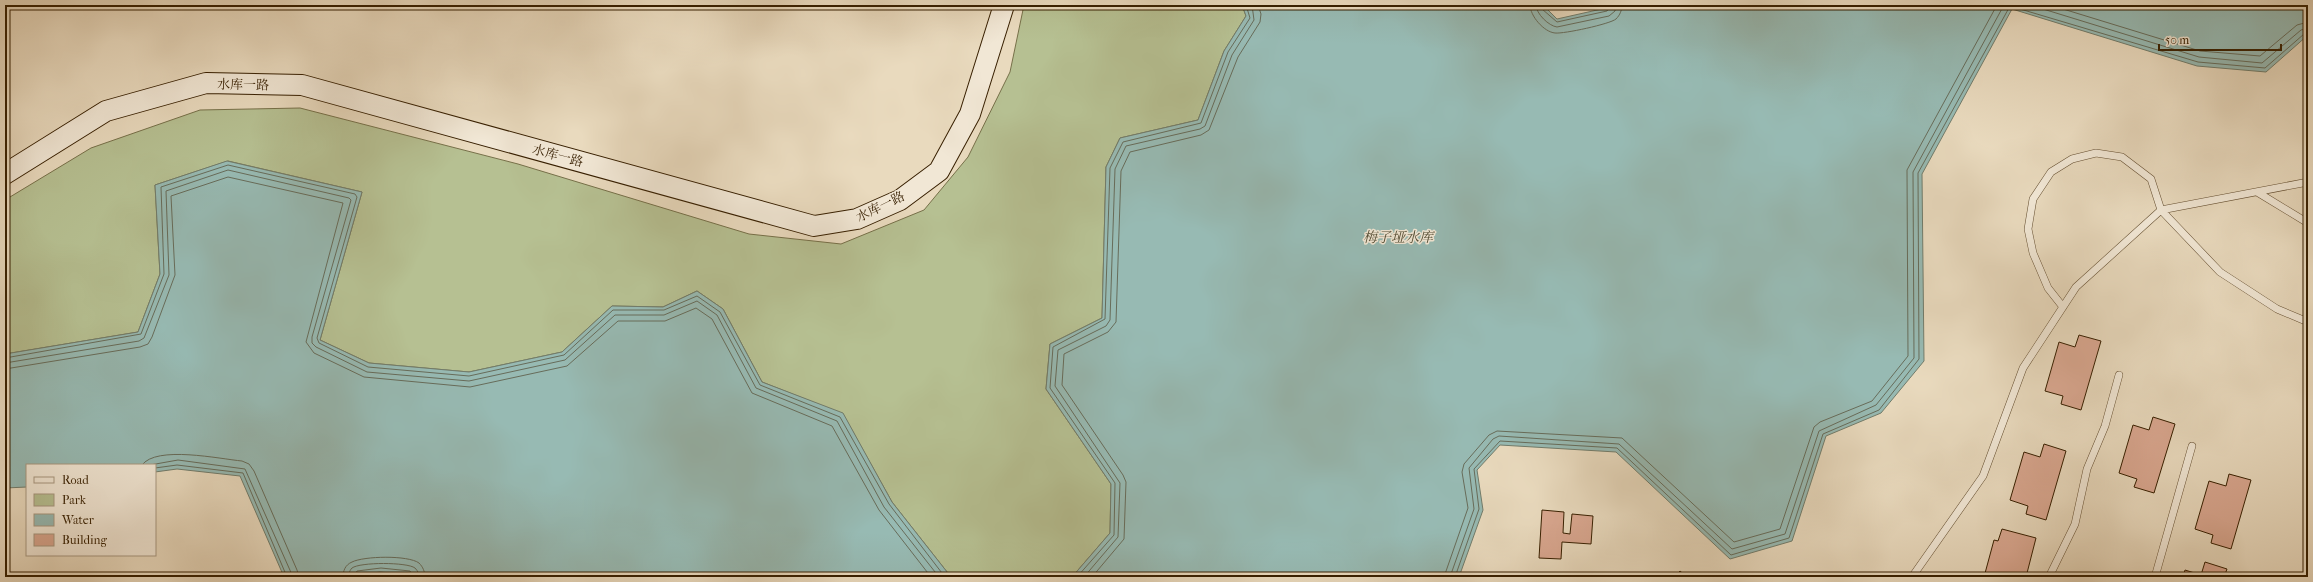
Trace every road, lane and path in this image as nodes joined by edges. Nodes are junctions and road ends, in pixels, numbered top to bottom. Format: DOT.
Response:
graph roads {
  1 [pos="1004,5"];
  2 [pos="5,174"];
  3 [pos="2308,182"];
  4 [pos="2257,192"];
  5 [pos="2161,210"];
  6 [pos="2308,222"];
  7 [pos="2062,307"];
  8 [pos="2308,322"];
  9 [pos="2119,375"];
  10 [pos="2192,446"];
  11 [pos="1912,577"];
  12 [pos="2049,577"];
  13 [pos="2155,577"];
  1 -- 2 [label="street, 水库一路"];
  3 -- 4 [label="lane"];
  4 -- 5 [label="lane"];
  4 -- 6 [label="lane"];
  5 -- 7 [label="lane"];
  5 -- 7 [label="lane"];
  5 -- 8 [label="lane"];
  7 -- 11 [label="lane"];
  9 -- 12 [label="lane"];
  10 -- 13 [label="lane"];
}
